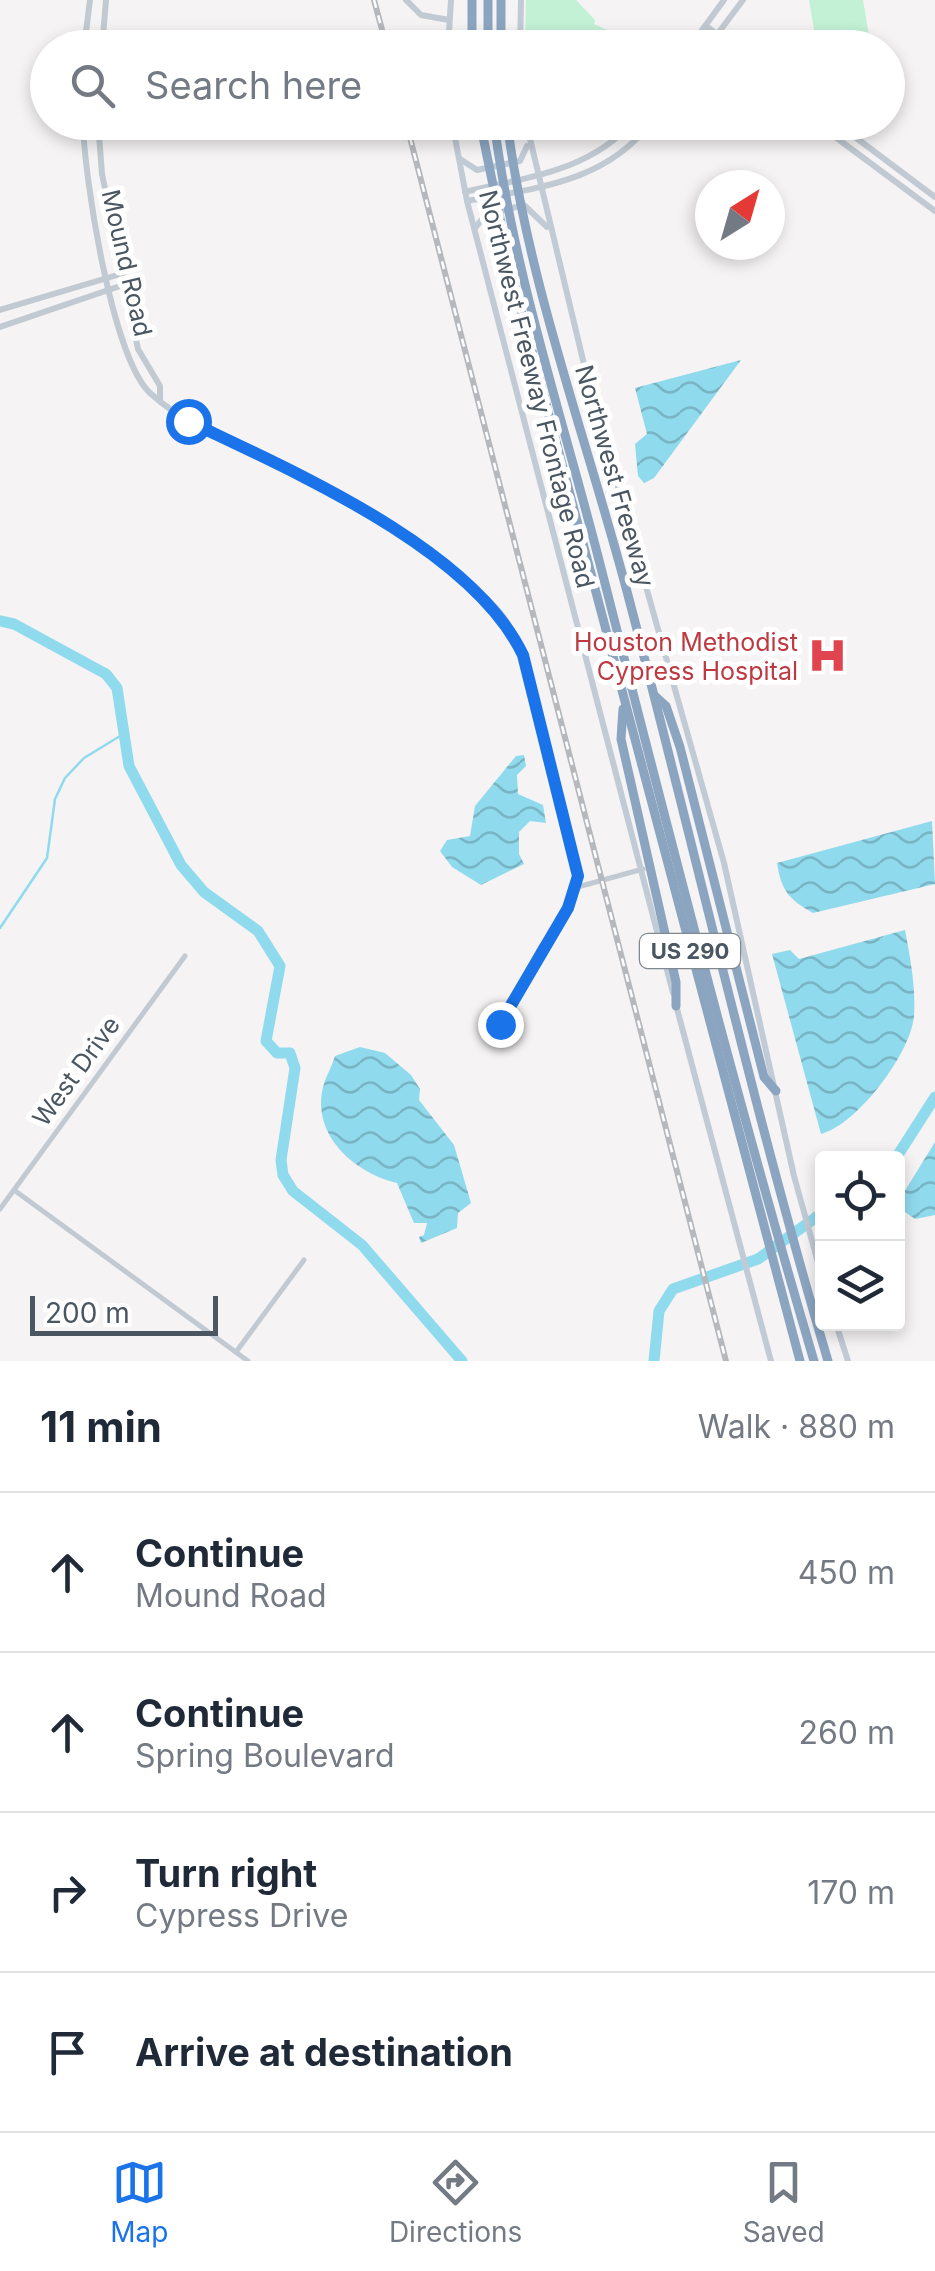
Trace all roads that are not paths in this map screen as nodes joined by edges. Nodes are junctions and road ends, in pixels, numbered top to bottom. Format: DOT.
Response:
graph roads {
  1 [pos="90,0"];
  2 [pos="106,0"];
  3 [pos="406,0"];
  4 [pos="450,0"];
  5 [pos="472,0"];
  6 [pos="488,0"];
  7 [pos="501,0"];
  8 [pos="521,0"];
  9 [pos="724,0"];
  10 [pos="743,0"];
  11 [pos="449,20"];
  12 [pos="706,26"];
  13 [pos="86,30"];
  14 [pos="104,30"];
  15 [pos="449,30"];
  16 [pos="472,30"];
  17 [pos="488,30"];
  18 [pos="501,30"];
  19 [pos="520,30"];
  20 [pos="703,30"];
  21 [pos="712,30"];
  22 [pos="720,30"];
  23 [pos="85,140"];
  24 [pos="99,140"];
  25 [pos="454,140"];
  26 [pos="482,140"];
  27 [pos="497,140"];
  28 [pos="510,140"];
  29 [pos="528,140"];
  30 [pos="613,140"];
  31 [pos="636,140"];
  32 [pos="839,140"];
  33 [pos="859,140"];
  34 [pos="456,154"];
  35 [pos="536,175"];
  36 [pos="538,188"];
  37 [pos="466,196"];
  38 [pos="935,197"];
  39 [pos="935,211"];
  40 [pos="475,229"];
  41 [pos="550,232"];
  42 [pos="124,272"];
  43 [pos="108,276"];
  44 [pos="126,284"];
  45 [pos="110,289"];
  46 [pos="0,310"];
  47 [pos="0,327"];
  48 [pos="160,398"];
  49 [pos="523,655"];
  50 [pos="654,696"];
  51 [pos="623,701"];
  52 [pos="643,868"];
  53 [pos="574,888"];
  54 [pos="185,956"];
  55 [pos="676,1006"];
  56 [pos="500,1024"];
  57 [pos="776,1091"];
  58 [pos="14,1190"];
  59 [pos="0,1209"];
  60 [pos="815,1253"];
  61 [pos="304,1260"];
  62 [pos="838,1331"];
  63 [pos="236,1352"];
  64 [pos="248,1361"];
  65 [pos="771,1361"];
  66 [pos="800,1361"];
  67 [pos="814,1361"];
  68 [pos="828,1361"];
  69 [pos="848,1361"];
  1 -- 13 [label="street"];
  2 -- 14 [label="street"];
  3 -- 11 [label="street"];
  4 -- 11 [label="main road"];
  5 -- 16 [label="highway"];
  6 -- 17 [label="highway"];
  7 -- 18 [label="highway"];
  8 -- 19 [label="main road"];
  9 -- 12 [label="street"];
  10 -- 22 [label="street"];
  11 -- 15 [label="main road"];
  12 -- 20 [label="street"];
  12 -- 21 [label="street"];
  23 -- 43 [label="street, Mound Road"];
  24 -- 42 [label="street, Mound Road"];
  25 -- 34 [label="main road, Northwest Freeway Frontage Road"];
  26 -- 51 [label="highway, Northwest Freeway / US 290"];
  27 -- 67 [label="highway"];
  28 -- 50 [label="highway, Northwest Freeway / US 290"];
  29 -- 34 [label="main road"];
  29 -- 35 [label="main road, Northwest Freeway Frontage Road"];
  30 -- 35 [label="street"];
  31 -- 36 [label="street"];
  32 -- 39 [label="street"];
  33 -- 38 [label="street"];
  34 -- 37 [label="main road, Northwest Freeway Frontage Road"];
  35 -- 36 [label="main road, Northwest Freeway Frontage Road"];
  35 -- 37 [label="street"];
  36 -- 37 [label="street"];
  36 -- 41 [label="main road, Northwest Freeway Frontage Road"];
  37 -- 40 [label="main road, Northwest Freeway Frontage Road"];
  40 -- 41 [label="main road"];
  40 -- 52 [label="main road, Northwest Freeway Frontage Road"];
  41 -- 57 [label="main road, Northwest Freeway Frontage Road"];
  42 -- 43 [label="street"];
  42 -- 44 [label="street, Mound Road"];
  43 -- 45 [label="street, Mound Road"];
  43 -- 46 [label="street"];
  44 -- 45 [label="street"];
  44 -- 48 [label="street, Mound Road"];
  45 -- 47 [label="street"];
  45 -- 48 [label="street, Mound Road"];
  48 -- 49 [label="street, Mound Road"];
  49 -- 53 [label="street"];
  50 -- 57 [label="highway"];
  50 -- 68 [label="highway, Northwest Freeway / US 290"];
  51 -- 55 [label="highway"];
  51 -- 66 [label="highway, Northwest Freeway / US 290"];
  52 -- 53 [label="street"];
  52 -- 55 [label="main road, Northwest Freeway Frontage Road"];
  53 -- 56 [label="street"];
  54 -- 58 [label="street, West Drive"];
  55 -- 65 [label="main road, Northwest Freeway Frontage Road"];
  57 -- 60 [label="main road, Northwest Freeway Frontage Road"];
  58 -- 59 [label="street, West Drive"];
  58 -- 63 [label="street"];
  61 -- 63 [label="street"];
  62 -- 69 [label="main road"];
  63 -- 64 [label="street"];
}
